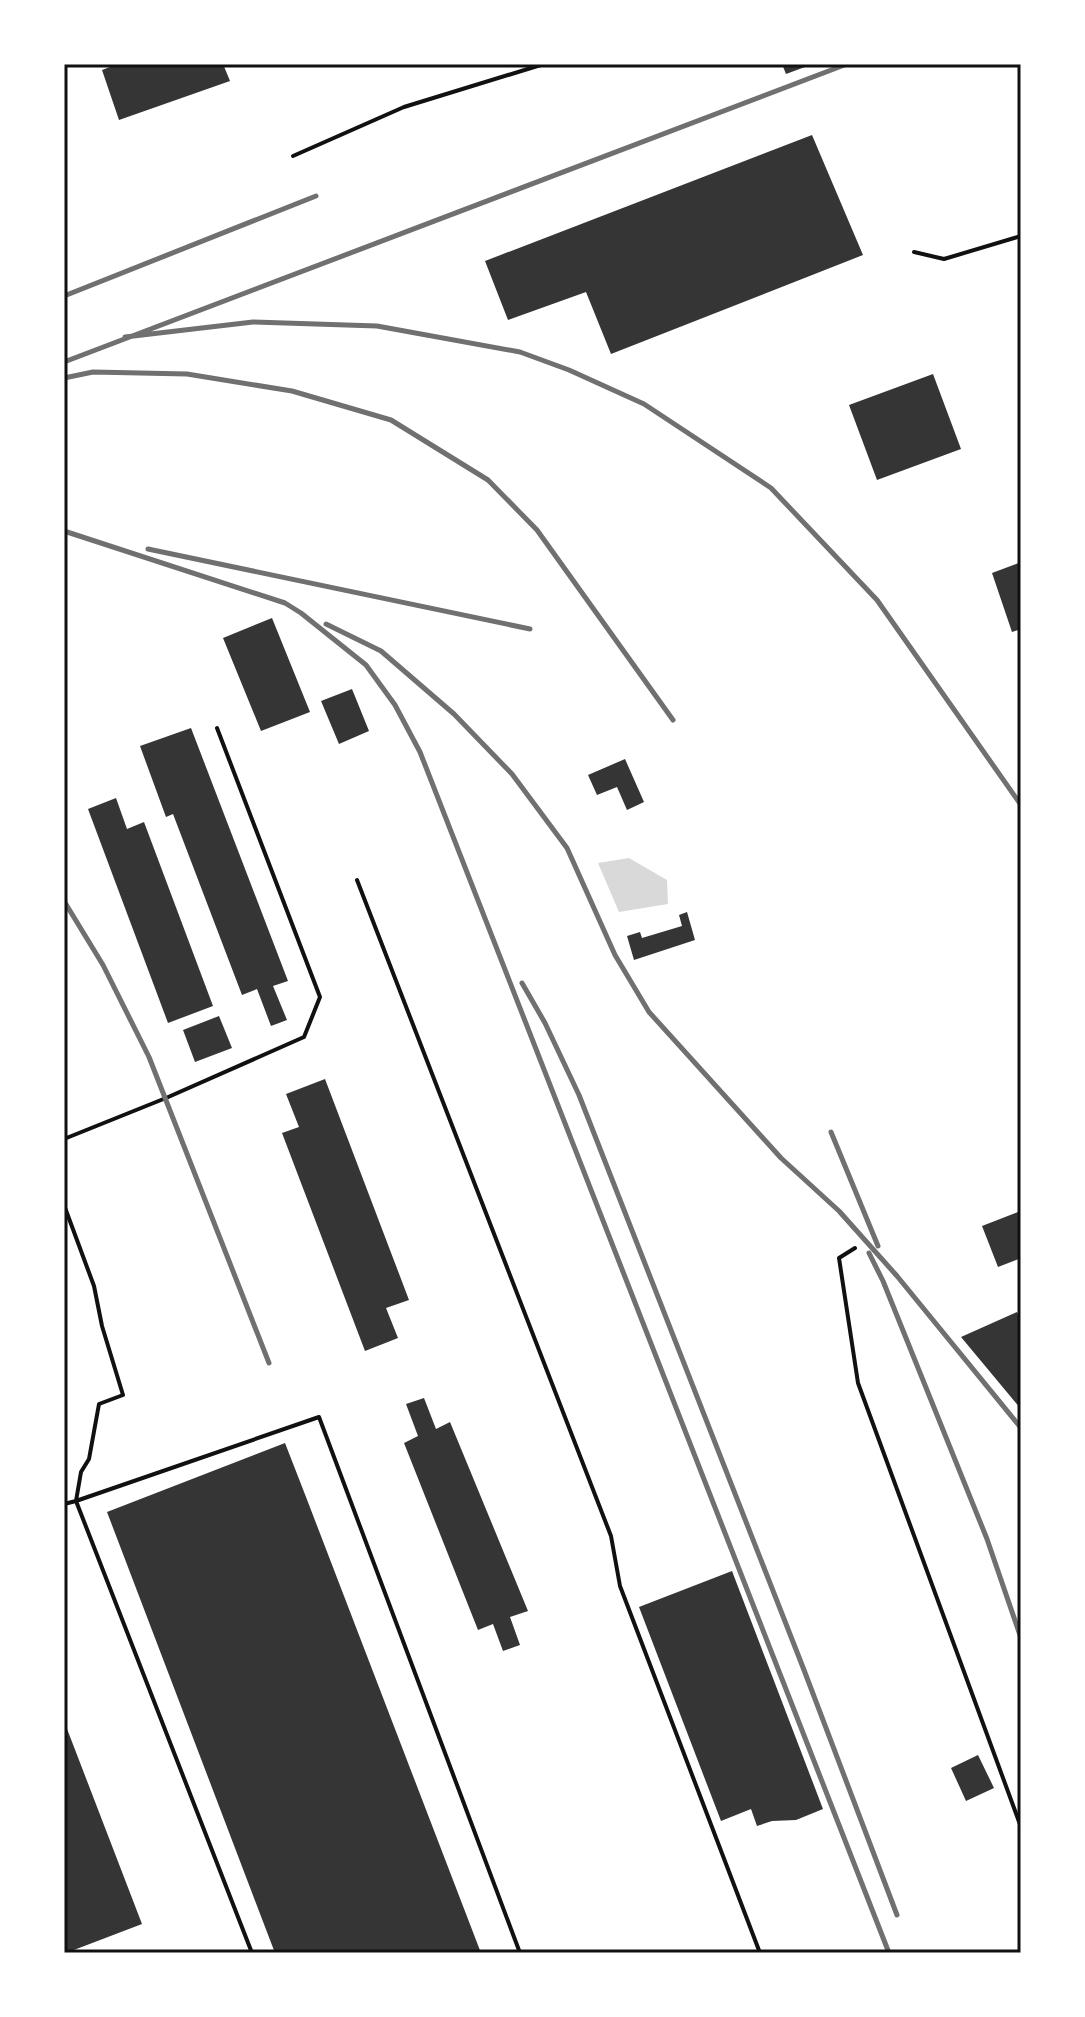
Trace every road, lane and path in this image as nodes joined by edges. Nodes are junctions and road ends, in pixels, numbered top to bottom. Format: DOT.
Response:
graph roads {
  1 [pos="544,64"];
  2 [pos="293,156"];
  3 [pos="1021,236"];
  4 [pos="914,252"];
  5 [pos="217,728"];
  6 [pos="357,880"];
  7 [pos="64,1139"];
  8 [pos="64,1205"];
  9 [pos="855,1248"];
  10 [pos="76,1501"];
  11 [pos="64,1504"];
  12 [pos="1021,1827"];
  13 [pos="252,1953"];
  14 [pos="520,1953"];
  15 [pos="760,1953"];
  1 -- 2 [label="lane"];
  3 -- 4 [label="lane"];
  5 -- 7 [label="lane"];
  6 -- 15 [label="lane"];
  8 -- 10 [label="lane"];
  9 -- 12 [label="lane"];
  10 -- 11 [label="lane"];
  10 -- 13 [label="lane"];
  10 -- 14 [label="lane"];
}
